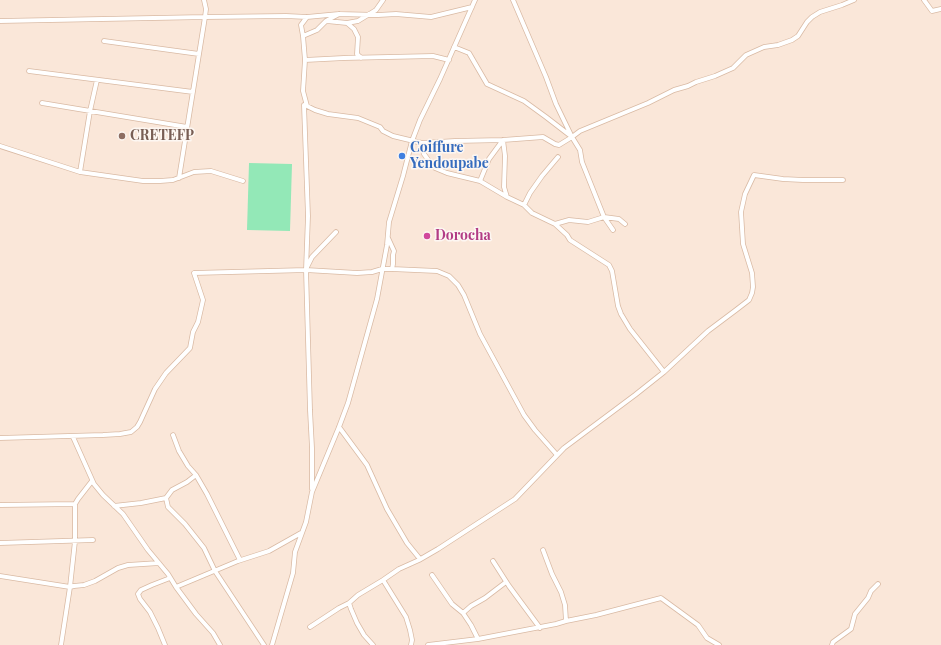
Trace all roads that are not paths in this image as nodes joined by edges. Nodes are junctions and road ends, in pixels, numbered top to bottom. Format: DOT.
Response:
graph roads {
  1 [pos="204,0"];
  2 [pos="383,0"];
  3 [pos="475,0"];
  4 [pos="513,0"];
  5 [pos="854,0"];
  6 [pos="924,0"];
  7 [pos="472,7"];
  8 [pos="941,9"];
  9 [pos="339,14"];
  10 [pos="367,15"];
  11 [pos="205,17"];
  12 [pos="307,17"];
  13 [pos="0,21"];
  14 [pos="326,21"];
  15 [pos="347,23"];
  16 [pos="303,36"];
  17 [pos="104,41"];
  18 [pos="454,47"];
  19 [pos="199,54"];
  20 [pos="361,58"];
  21 [pos="305,60"];
  22 [pos="449,60"];
  23 [pos="29,71"];
  24 [pos="97,80"];
  25 [pos="193,92"];
  26 [pos="42,103"];
  27 [pos="304,106"];
  28 [pos="90,111"];
  29 [pos="187,127"];
  30 [pos="572,137"];
  31 [pos="503,140"];
  32 [pos="412,141"];
  33 [pos="422,143"];
  34 [pos="0,146"];
  35 [pos="558,157"];
  36 [pos="80,172"];
  37 [pos="179,178"];
  38 [pos="843,180"];
  39 [pos="243,181"];
  40 [pos="480,181"];
  41 [pos="508,197"];
  42 [pos="524,205"];
  43 [pos="604,217"];
  44 [pos="555,224"];
  45 [pos="625,224"];
  46 [pos="613,230"];
  47 [pos="336,232"];
  48 [pos="388,238"];
  49 [pos="382,269"];
  50 [pos="392,269"];
  51 [pos="306,270"];
  52 [pos="664,372"];
  53 [pos="340,427"];
  54 [pos="173,435"];
  55 [pos="73,437"];
  56 [pos="0,438"];
  57 [pos="557,455"];
  58 [pos="196,475"];
  59 [pos="92,481"];
  60 [pos="312,492"];
  61 [pos="166,498"];
  62 [pos="75,504"];
  63 [pos="0,505"];
  64 [pos="114,506"];
  65 [pos="301,533"];
  66 [pos="93,540"];
  67 [pos="75,541"];
  68 [pos="0,542"];
  69 [pos="543,550"];
  70 [pos="420,559"];
  71 [pos="240,560"];
  72 [pos="493,561"];
  73 [pos="158,563"];
  74 [pos="215,571"];
  75 [pos="432,575"];
  76 [pos="0,576"];
  77 [pos="170,578"];
  78 [pos="383,580"];
  79 [pos="506,582"];
  80 [pos="878,584"];
  81 [pos="70,587"];
  82 [pos="176,587"];
  83 [pos="350,603"];
  84 [pos="463,614"];
  85 [pos="566,621"];
  86 [pos="310,627"];
  87 [pos="540,628"];
  88 [pos="478,639"];
  89 [pos="61,645"];
  90 [pos="159,645"];
  91 [pos="165,645"];
  92 [pos="220,645"];
  93 [pos="264,645"];
  94 [pos="272,645"];
  95 [pos="373,645"];
  96 [pos="411,645"];
  97 [pos="428,645"];
  98 [pos="719,645"];
  99 [pos="832,645"];
  1 -- 11 [label="street"];
  2 -- 10 [label="street"];
  3 -- 7 [label="street"];
  4 -- 30 [label="street"];
  5 -- 30 [label="street"];
  6 -- 8 [label="street"];
  7 -- 10 [label="street"];
  7 -- 18 [label="street"];
  9 -- 10 [label="street"];
  9 -- 12 [label="street"];
  9 -- 14 [label="street"];
  10 -- 15 [label="street"];
  11 -- 12 [label="street"];
  11 -- 13 [label="street"];
  11 -- 19 [label="street"];
  12 -- 16 [label="street"];
  14 -- 15 [label="street"];
  14 -- 16 [label="street"];
  15 -- 20 [label="street"];
  16 -- 21 [label="street"];
  17 -- 19 [label="street"];
  18 -- 22 [label="street"];
  18 -- 30 [label="street"];
  19 -- 25 [label="street"];
  20 -- 21 [label="street"];
  20 -- 22 [label="street"];
  21 -- 32 [label="street"];
  22 -- 32 [label="street"];
  23 -- 24 [label="street"];
  24 -- 25 [label="street"];
  24 -- 28 [label="street"];
  25 -- 29 [label="street"];
  26 -- 28 [label="street"];
  27 -- 51 [label="street"];
  28 -- 29 [label="street"];
  28 -- 36 [label="street"];
  29 -- 37 [label="street"];
  30 -- 31 [label="street"];
  30 -- 43 [label="street"];
  31 -- 33 [label="street"];
  31 -- 40 [label="street"];
  31 -- 41 [label="street"];
  32 -- 33 [label="street"];
  32 -- 48 [label="street"];
  33 -- 40 [label="street"];
  34 -- 36 [label="street"];
  35 -- 42 [label="street"];
  36 -- 37 [label="street"];
  37 -- 39 [label="street"];
  38 -- 52 [label="street"];
  40 -- 41 [label="street"];
  41 -- 42 [label="street"];
  42 -- 44 [label="street"];
  43 -- 44 [label="street"];
  43 -- 45 [label="street"];
  43 -- 46 [label="street"];
  44 -- 52 [label="street"];
  47 -- 51 [label="street"];
  48 -- 49 [label="street"];
  48 -- 50 [label="street"];
  49 -- 50 [label="street"];
  49 -- 51 [label="street"];
  49 -- 53 [label="street"];
  50 -- 57 [label="street"];
  51 -- 55 [label="street"];
  51 -- 60 [label="street"];
  52 -- 57 [label="street"];
  53 -- 60 [label="street"];
  53 -- 70 [label="street"];
  54 -- 58 [label="street"];
  55 -- 56 [label="street"];
  55 -- 59 [label="street"];
  57 -- 70 [label="street"];
  58 -- 61 [label="street"];
  58 -- 71 [label="street"];
  59 -- 62 [label="street"];
  59 -- 64 [label="street"];
  60 -- 65 [label="street"];
  61 -- 64 [label="street"];
  61 -- 74 [label="street"];
  62 -- 63 [label="street"];
  62 -- 67 [label="street"];
  64 -- 73 [label="street"];
  65 -- 71 [label="street"];
  65 -- 94 [label="street"];
  66 -- 67 [label="street"];
  67 -- 68 [label="street"];
  67 -- 81 [label="street"];
  69 -- 85 [label="street"];
  70 -- 78 [label="street"];
  71 -- 74 [label="street"];
  72 -- 79 [label="street"];
  73 -- 77 [label="street"];
  73 -- 81 [label="street"];
  74 -- 82 [label="street"];
  74 -- 93 [label="street"];
  75 -- 84 [label="street"];
  76 -- 81 [label="street"];
  77 -- 82 [label="street"];
  77 -- 91 [label="street"];
  78 -- 83 [label="street"];
  78 -- 96 [label="street"];
  79 -- 84 [label="street"];
  79 -- 87 [label="street"];
  80 -- 99 [label="street"];
  81 -- 89 [label="street"];
  82 -- 92 [label="street"];
  83 -- 86 [label="street"];
  83 -- 95 [label="street"];
  84 -- 88 [label="street"];
  85 -- 87 [label="street"];
  85 -- 98 [label="street"];
  87 -- 88 [label="street"];
  88 -- 97 [label="street"];
  90 -- 91 [label="street"];
}
